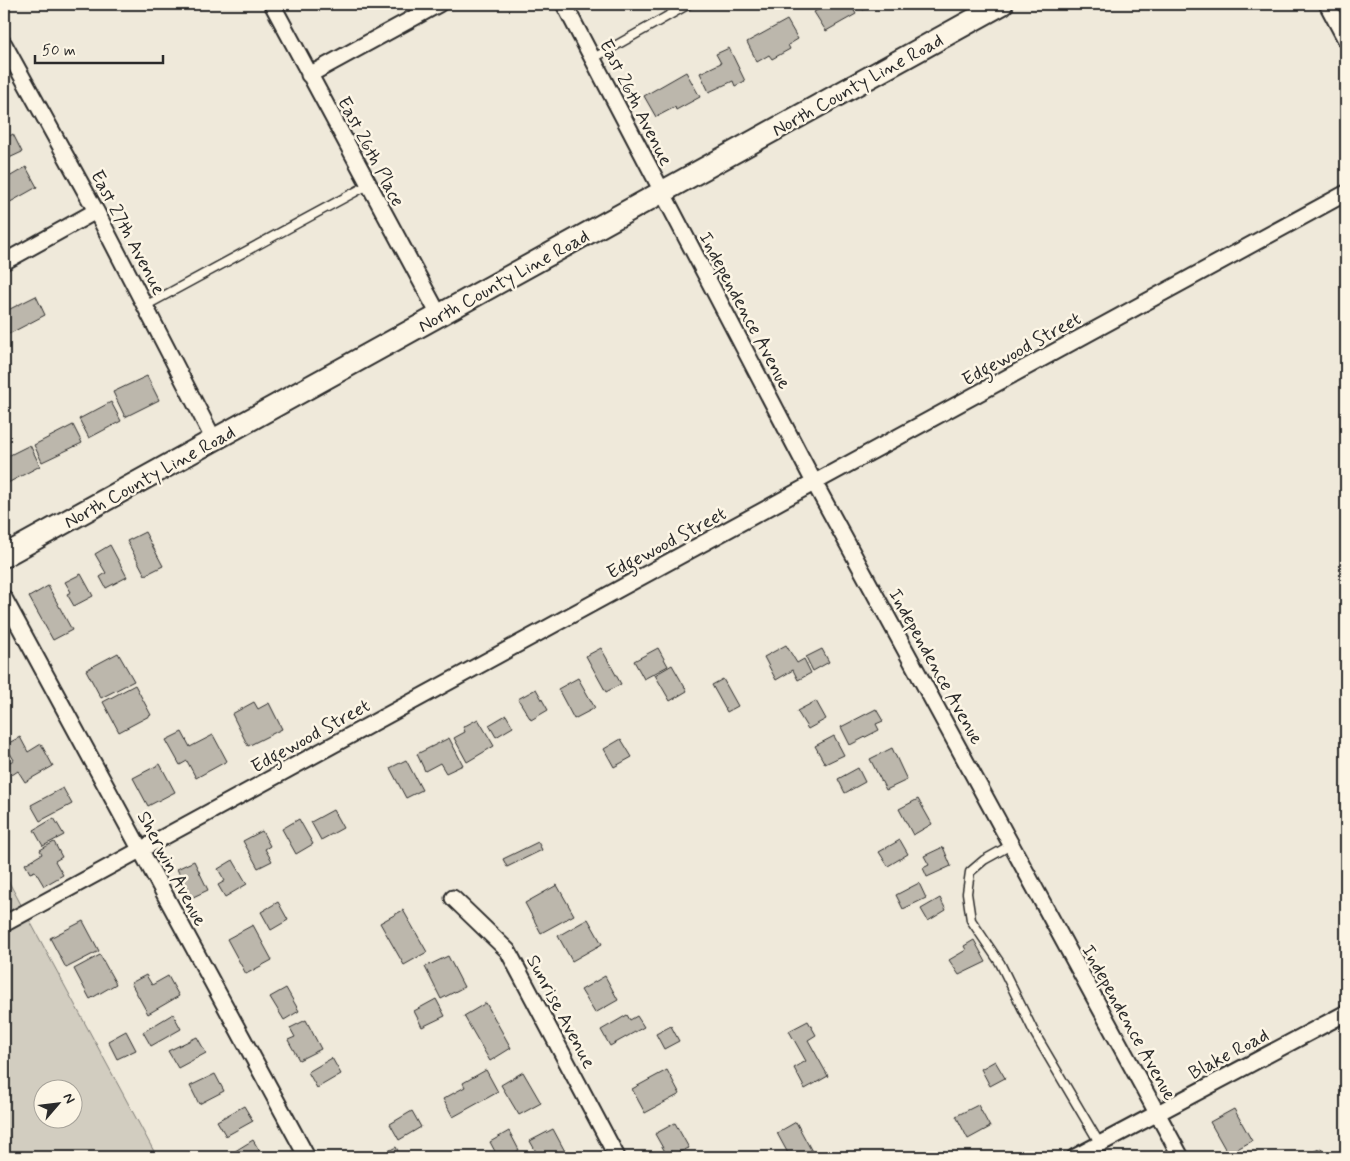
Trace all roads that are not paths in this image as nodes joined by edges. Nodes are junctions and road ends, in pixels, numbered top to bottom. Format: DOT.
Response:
graph roads {
  1 [pos="272,4"];
  2 [pos="439,4"];
  3 [pos="564,4"];
  4 [pos="689,4"];
  5 [pos="1002,4"];
  6 [pos="1327,4"];
  7 [pos="421,8"];
  8 [pos="1346,40"];
  9 [pos="4,44"];
  10 [pos="592,59"];
  11 [pos="308,75"];
  12 [pos="368,185"];
  13 [pos="661,192"];
  14 [pos="1346,193"];
  15 [pos="96,211"];
  16 [pos="4,262"];
  17 [pos="145,306"];
  18 [pos="439,316"];
  19 [pos="214,440"];
  20 [pos="814,484"];
  21 [pos="4,556"];
  22 [pos="4,598"];
  23 [pos="1011,845"];
  24 [pos="140,850"];
  25 [pos="453,898"];
  26 [pos="4,924"];
  27 [pos="1346,1013"];
  28 [pos="1157,1114"];
  29 [pos="1100,1144"];
  30 [pos="307,1157"];
  31 [pos="616,1157"];
  32 [pos="1075,1157"];
  33 [pos="1181,1157"];
  1 -- 11 [label="street, East 26th Place"];
  2 -- 7 [label="street"];
  3 -- 10 [label="street, East 26th Avenue"];
  4 -- 10 [label="lane"];
  5 -- 13 [label="main road, North County Line Road"];
  6 -- 8 [label="street"];
  7 -- 11 [label="street"];
  9 -- 15 [label="street, East 27th Avenue"];
  10 -- 13 [label="street, East 26th Avenue"];
  11 -- 12 [label="street, East 26th Place"];
  12 -- 17 [label="lane"];
  12 -- 18 [label="street, East 26th Place"];
  13 -- 18 [label="main road, North County Line Road"];
  13 -- 20 [label="street, Independence Avenue"];
  14 -- 20 [label="street, Edgewood Street"];
  15 -- 16 [label="street"];
  15 -- 17 [label="street, East 27th Avenue"];
  17 -- 19 [label="street, East 27th Avenue"];
  18 -- 19 [label="main road, North County Line Road"];
  19 -- 21 [label="main road, North County Line Road"];
  20 -- 23 [label="street, Independence Avenue"];
  20 -- 24 [label="street, Edgewood Street"];
  22 -- 24 [label="street, Sherwin Avenue"];
  23 -- 28 [label="street, Independence Avenue"];
  23 -- 29 [label="lane"];
  24 -- 26 [label="street, Edgewood Street"];
  24 -- 30 [label="street, Sherwin Avenue"];
  25 -- 31 [label="street, Sunrise Avenue"];
  27 -- 28 [label="street, Blake Road"];
  28 -- 29 [label="street, Blake Road"];
  28 -- 33 [label="street, Independence Avenue"];
  29 -- 32 [label="street, Blake Road"];
}
